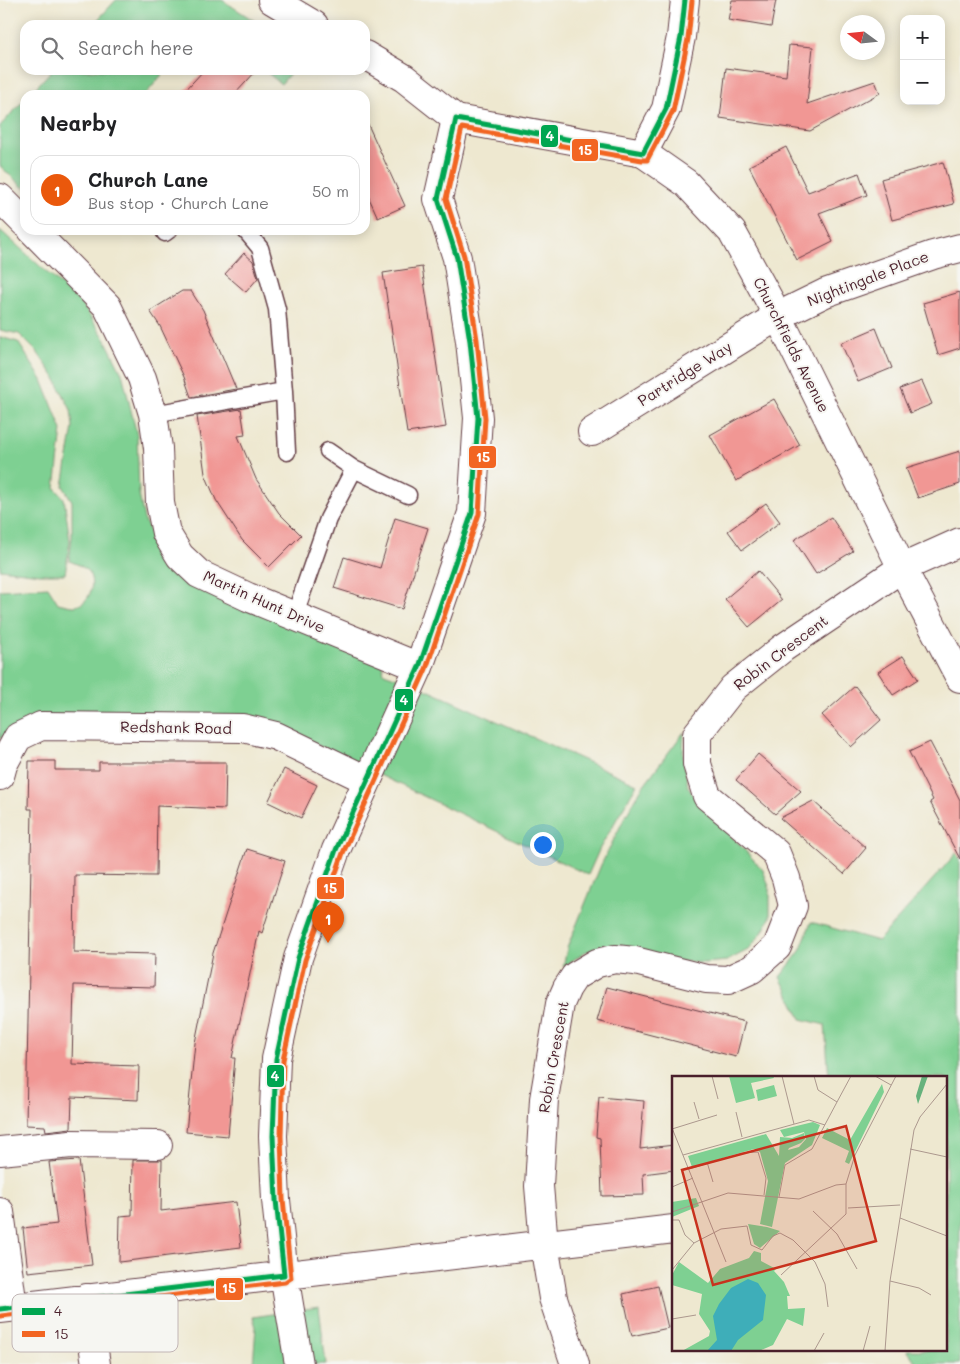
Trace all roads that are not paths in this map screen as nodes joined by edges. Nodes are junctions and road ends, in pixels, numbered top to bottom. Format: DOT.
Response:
graph roads {
  1 [pos="272,0"];
  2 [pos="685,0"];
  3 [pos="306,20"];
  4 [pos="370,58"];
  5 [pos="456,119"];
  6 [pos="642,153"];
  7 [pos="0,198"];
  8 [pos="20,218"];
  9 [pos="37,235"];
  10 [pos="249,235"];
  11 [pos="960,248"];
  12 [pos="778,316"];
  13 [pos="284,391"];
  14 [pos="153,414"];
  15 [pos="592,432"];
  16 [pos="328,451"];
  17 [pos="287,452"];
  18 [pos="354,469"];
  19 [pos="408,495"];
  20 [pos="960,542"];
  21 [pos="902,568"];
  22 [pos="294,617"];
  23 [pos="419,667"];
  24 [pos="960,678"];
  25 [pos="0,776"];
  26 [pos="367,780"];
  27 [pos="158,1145"];
  28 [pos="0,1151"];
  29 [pos="0,1212"];
  30 [pos="672,1229"];
  31 [pos="544,1244"];
  32 [pos="284,1275"];
  33 [pos="120,1294"];
  34 [pos="6,1308"];
  35 [pos="299,1364"];
  36 [pos="574,1364"];
  1 -- 3 [label="street"];
  2 -- 6 [label="street"];
  4 -- 5 [label="street"];
  5 -- 6 [label="street"];
  5 -- 23 [label="street"];
  6 -- 12 [label="street, Churchfields Avenue"];
  7 -- 8 [label="street"];
  9 -- 14 [label="street, Martin Hunt Drive"];
  10 -- 13 [label="lane"];
  11 -- 12 [label="street, Nightingale Place"];
  12 -- 15 [label="street, Partridge Way"];
  12 -- 21 [label="street, Churchfields Avenue"];
  13 -- 14 [label="lane"];
  13 -- 17 [label="lane"];
  14 -- 22 [label="street, Martin Hunt Drive"];
  16 -- 18 [label="lane"];
  18 -- 19 [label="lane"];
  18 -- 22 [label="lane"];
  20 -- 21 [label="street, Robin Crescent"];
  21 -- 24 [label="street, Churchfields Avenue"];
  21 -- 31 [label="street, Robin Crescent"];
  22 -- 23 [label="street, Martin Hunt Drive"];
  23 -- 26 [label="street"];
  25 -- 26 [label="street, Redshank Road"];
  26 -- 32 [label="street"];
  27 -- 28 [label="street"];
  29 -- 34 [label="street"];
  30 -- 31 [label="street"];
  31 -- 32 [label="street"];
  31 -- 36 [label="street, Robin Crescent"];
  32 -- 33 [label="street"];
  32 -- 35 [label="street"];
}
